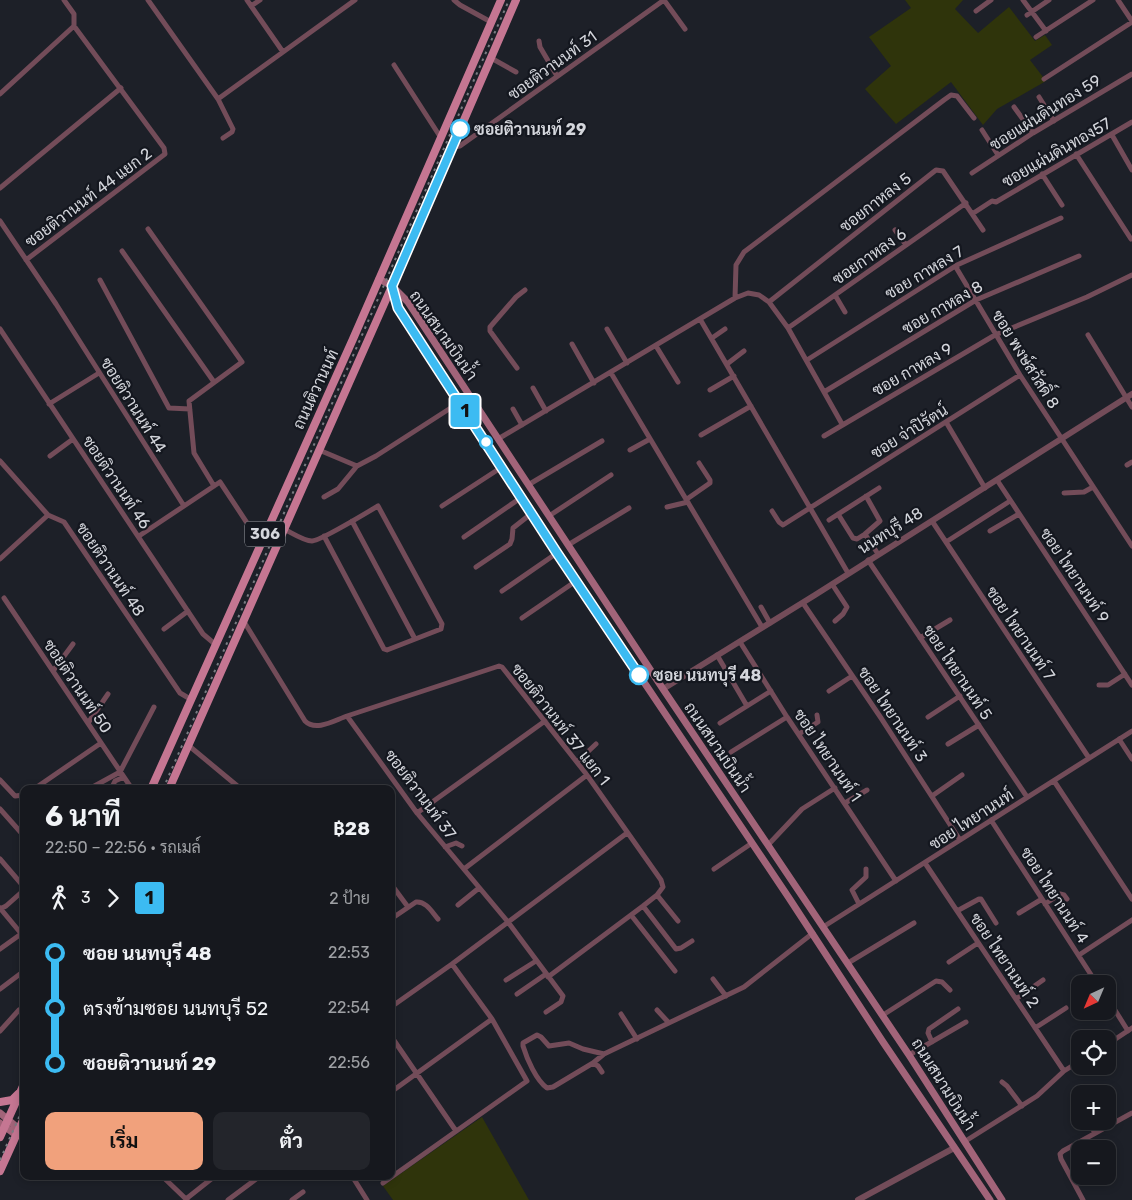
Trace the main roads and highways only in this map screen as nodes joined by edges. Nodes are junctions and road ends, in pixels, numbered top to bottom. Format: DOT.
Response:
graph roads {
  1 [pos="501,0"];
  2 [pos="516,0"];
  3 [pos="379,279"];
  4 [pos="392,286"];
  5 [pos="225,627"];
  6 [pos="238,633"];
  7 [pos="662,689"];
  8 [pos="653,695"];
  9 [pos="153,785"];
  10 [pos="170,785"];
  11 [pos="822,927"];
  12 [pos="813,933"];
  13 [pos="896,1034"];
  14 [pos="883,1042"];
  15 [pos="902,1043"];
  16 [pos="889,1051"];
  17 [pos="20,1090"];
  18 [pos="20,1091"];
  19 [pos="0,1102"];
  20 [pos="2,1120"];
  21 [pos="20,1127"];
  22 [pos="18,1132"];
  23 [pos="0,1137"];
  24 [pos="0,1171"];
  25 [pos="990,1200"];
  26 [pos="1002,1200"];
  1 -- 3 [label="main road, ถนนติวานนท์ / 306"];
  2 -- 4 [label="main road, ถนนติวานนท์ / 306"];
  3 -- 4 [label="main road, ถนนสนามบินน้ำ"];
  3 -- 5 [label="main road, ถนนติวานนท์ / 306"];
  4 -- 6 [label="main road, ถนนติวานนท์ / 306"];
  4 -- 7 [label="main road, ถนนสนามบินน้ำ"];
  4 -- 8 [label="main road, ถนนสนามบินน้ำ"];
  5 -- 6 [label="main road"];
  5 -- 9 [label="main road, ถนนติวานนท์ / 306"];
  6 -- 10 [label="main road, ถนนติวานนท์ / 306"];
  7 -- 8 [label="main road"];
  7 -- 11 [label="main road, ถนนสนามบินน้ำ"];
  8 -- 12 [label="main road, ถนนสนามบินน้ำ"];
  11 -- 12 [label="main road"];
  11 -- 13 [label="main road, ถนนสนามบินน้ำ"];
  12 -- 14 [label="main road, ถนนสนามบินน้ำ"];
  13 -- 14 [label="main road"];
  13 -- 15 [label="main road, ถนนสนามบินน้ำ"];
  14 -- 16 [label="main road, ถนนสนามบินน้ำ"];
  15 -- 16 [label="main road"];
  15 -- 26 [label="main road, ถนนสนามบินน้ำ"];
  16 -- 25 [label="main road, ถนนสนามบินน้ำ"];
  17 -- 19 [label="main road"];
  18 -- 20 [label="main road"];
  20 -- 22 [label="main road"];
  20 -- 23 [label="main road"];
  21 -- 22 [label="main road"];
  22 -- 24 [label="main road"];
}
